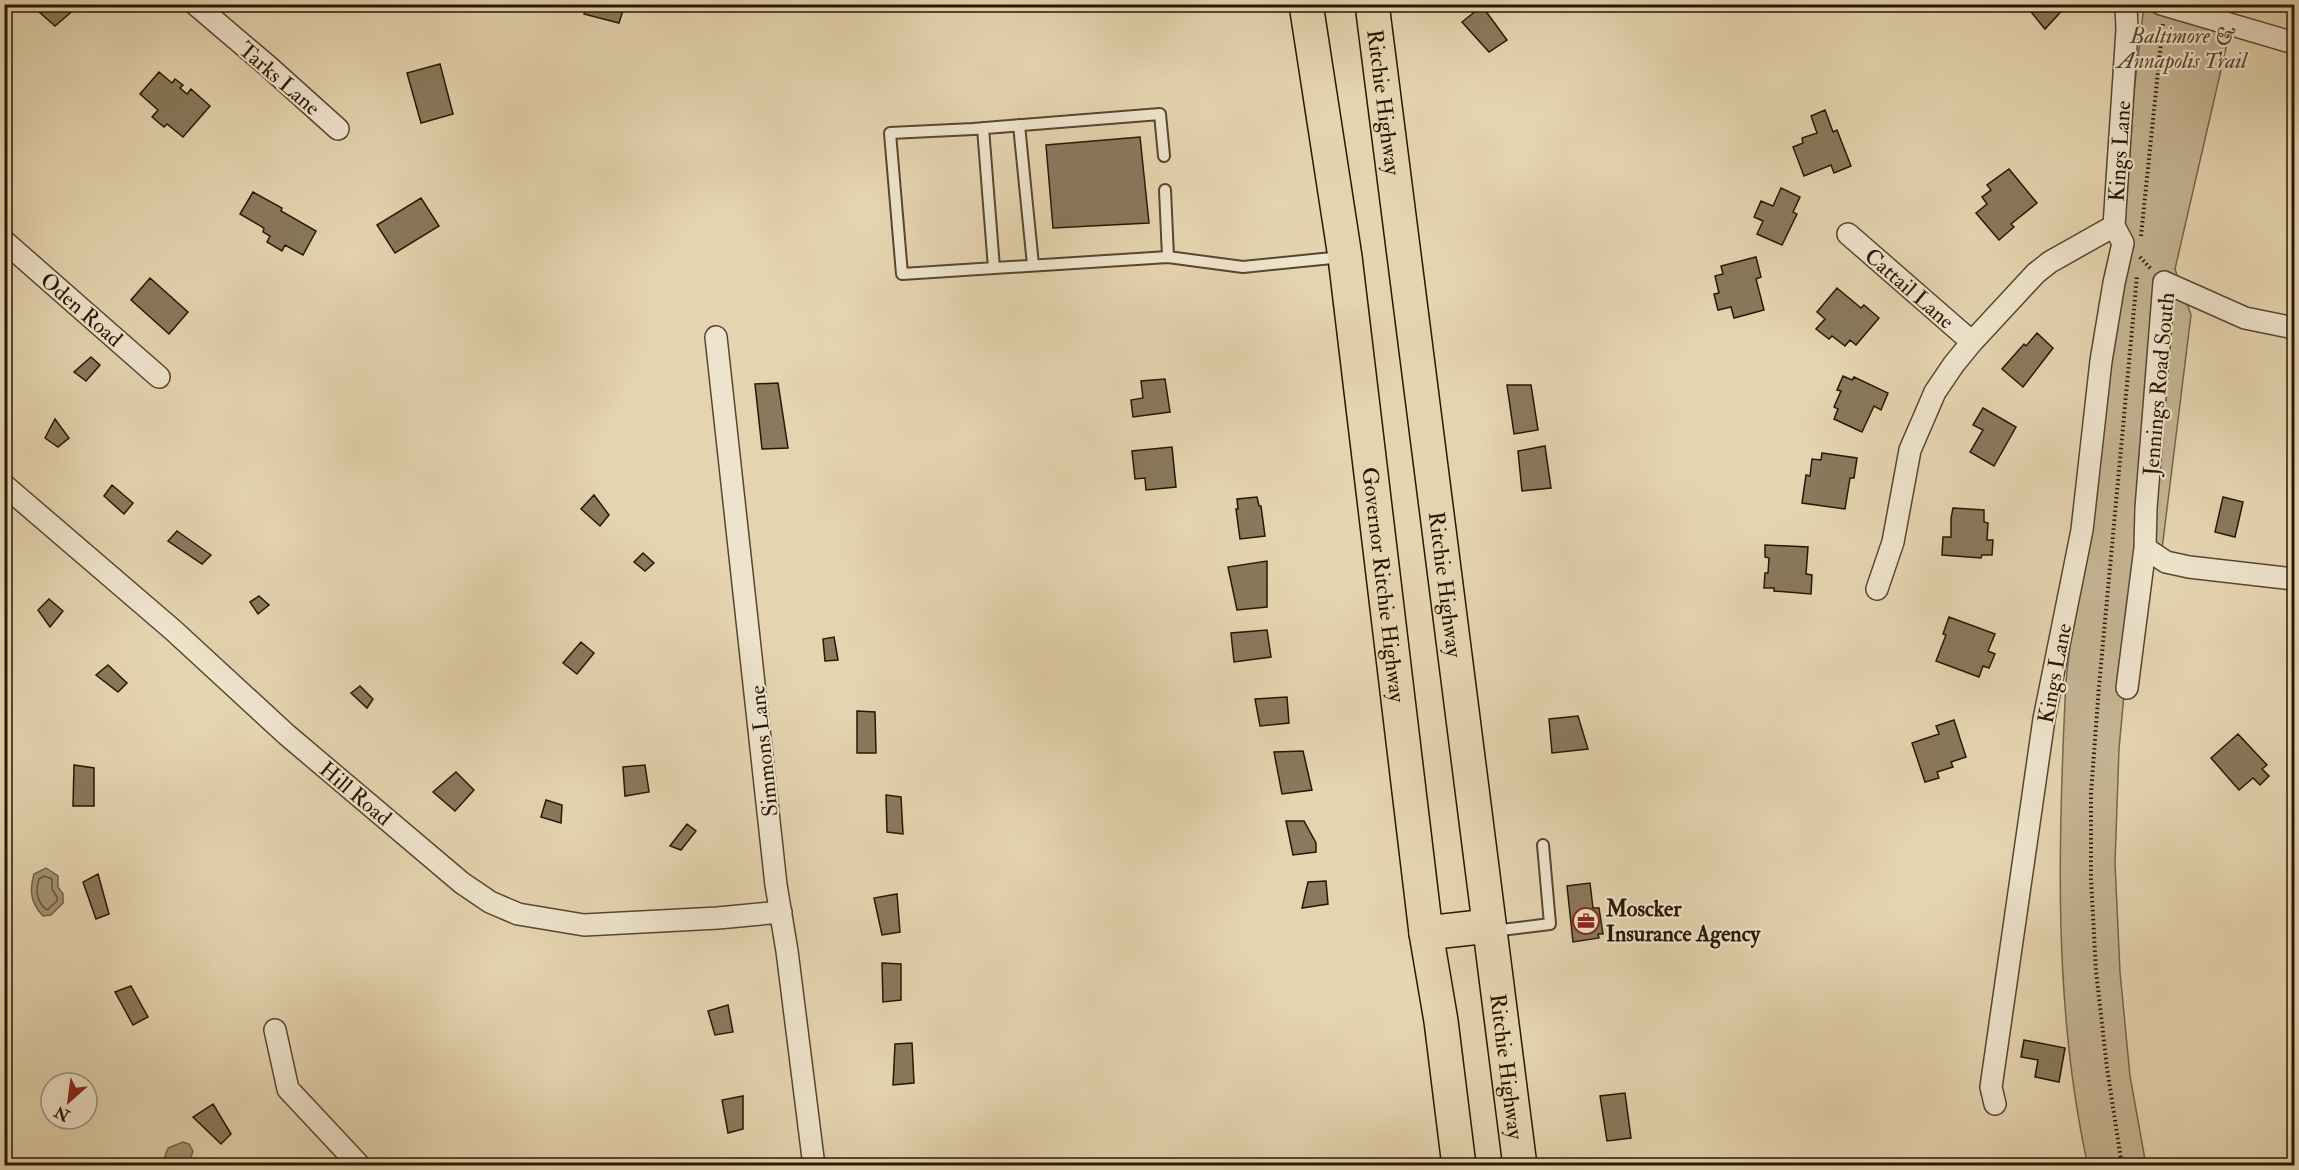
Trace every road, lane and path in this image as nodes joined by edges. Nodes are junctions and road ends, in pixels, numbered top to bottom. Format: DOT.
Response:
graph roads {
  1 [pos="195,4"];
  2 [pos="1372,4"];
  3 [pos="2126,4"];
  4 [pos="2163,5"];
  5 [pos="1304,7"];
  6 [pos="2295,43"];
  7 [pos="1020,125"];
  8 [pos="978,128"];
  9 [pos="338,129"];
  10 [pos="1164,156"];
  11 [pos="1166,190"];
  12 [pos="1848,234"];
  13 [pos="2119,235"];
  14 [pos="4,241"];
  15 [pos="1168,257"];
  16 [pos="1345,257"];
  17 [pos="2139,257"];
  18 [pos="1033,266"];
  19 [pos="994,268"];
  20 [pos="2164,282"];
  21 [pos="2295,328"];
  22 [pos="716,337"];
  23 [pos="1972,342"];
  24 [pos="159,377"];
  25 [pos="4,485"];
  26 [pos="2145,548"];
  27 [pos="2295,579"];
  28 [pos="1877,589"];
  29 [pos="2127,688"];
  30 [pos="1543,845"];
  31 [pos="781,912"];
  32 [pos="1490,928"];
  33 [pos="1426,933"];
  34 [pos="275,1030"];
  35 [pos="1995,1104"];
  36 [pos="1454,1126"];
  37 [pos="360,1166"];
  38 [pos="813,1166"];
  39 [pos="1441,1166"];
  40 [pos="1459,1166"];
  41 [pos="1520,1166"];
  42 [pos="2122,1166"];
  1 -- 9 [label="street, Tarks Lane"];
  2 -- 32 [label="highway, Ritchie Highway"];
  3 -- 13 [label="street, Kings Lane"];
  4 -- 6 [label="street"];
  4 -- 17 [label="path"];
  5 -- 16 [label="highway, Governor Ritchie Highway"];
  7 -- 8 [label="lane"];
  7 -- 10 [label="lane"];
  7 -- 18 [label="lane"];
  8 -- 19 [label="lane"];
  8 -- 19 [label="lane"];
  11 -- 15 [label="lane"];
  12 -- 23 [label="street, Cattail Lane"];
  13 -- 23 [label="street"];
  13 -- 35 [label="street, Kings Lane"];
  14 -- 24 [label="street, Oden Road"];
  15 -- 16 [label="lane"];
  15 -- 18 [label="lane"];
  16 -- 33 [label="highway, Governor Ritchie Highway"];
  17 -- 20 [label="path"];
  17 -- 42 [label="path"];
  18 -- 19 [label="lane"];
  20 -- 21 [label="street, Jennings Road South"];
  20 -- 26 [label="street, Jennings Road South"];
  22 -- 31 [label="street, Simmons Lane"];
  23 -- 28 [label="street"];
  25 -- 31 [label="street, Hill Road"];
  26 -- 27 [label="street"];
  26 -- 29 [label="street, Jennings Road South"];
  30 -- 32 [label="lane"];
  31 -- 38 [label="street, Simmons Lane"];
  32 -- 33 [label="highway"];
  32 -- 41 [label="highway, Ritchie Highway"];
  33 -- 36 [label="highway, Governor Ritchie Highway"];
  34 -- 37 [label="street"];
  36 -- 39 [label="street"];
  36 -- 40 [label="highway, Governor Ritchie Highway"];
}
